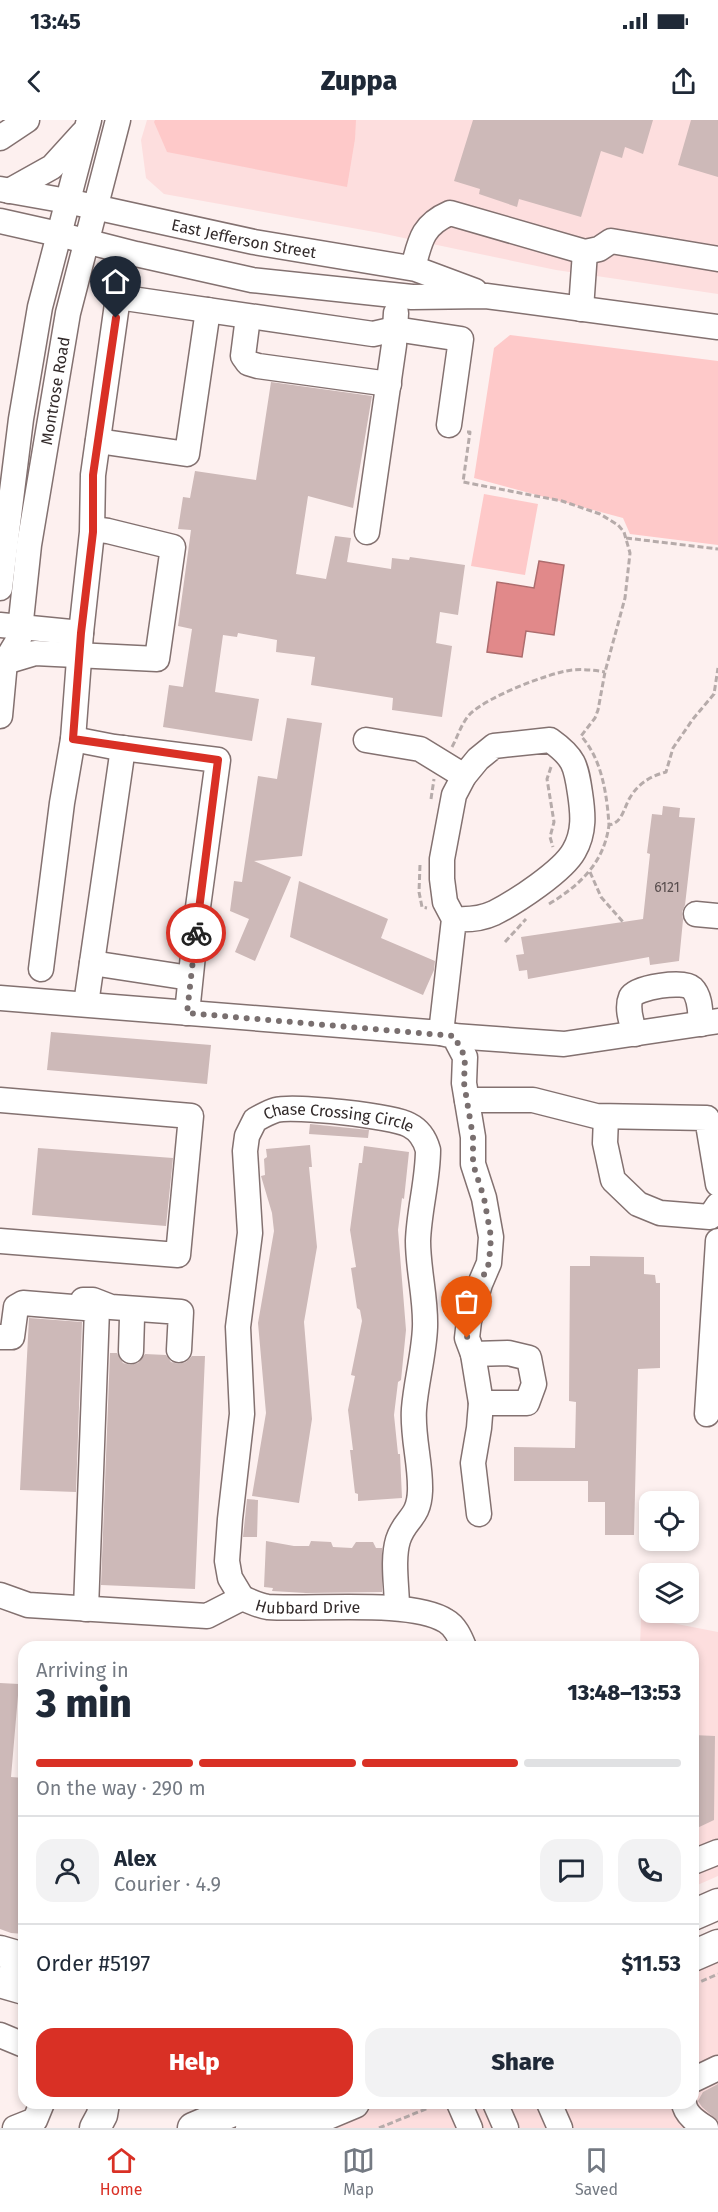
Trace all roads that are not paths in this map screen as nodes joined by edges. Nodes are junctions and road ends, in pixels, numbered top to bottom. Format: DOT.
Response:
graph roads {
  1 [pos="27,120"];
  2 [pos="118,120"];
  3 [pos="87,125"];
  4 [pos="0,138"];
  5 [pos="4,190"];
  6 [pos="67,201"];
  7 [pos="95,207"];
  8 [pos="0,221"];
  9 [pos="58,234"];
  10 [pos="86,241"];
  11 [pos="585,252"];
  12 [pos="718,260"];
  13 [pos="413,268"];
  14 [pos="397,296"];
  15 [pos="486,296"];
  16 [pos="581,309"];
  17 [pos="207,310"];
  18 [pos="248,317"];
  19 [pos="718,327"];
  20 [pos="395,329"];
  21 [pos="389,384"];
  22 [pos="448,425"];
  23 [pos="98,441"];
  24 [pos="93,529"];
  25 [pos="367,532"];
  26 [pos="0,588"];
  27 [pos="10,626"];
  28 [pos="80,644"];
  29 [pos="3,656"];
  30 [pos="0,716"];
  31 [pos="73,739"];
  32 [pos="366,740"];
  33 [pos="123,748"];
  34 [pos="464,776"];
  35 [pos="454,919"];
  36 [pos="92,963"];
  37 [pos="41,969"];
  38 [pos="190,978"];
  39 [pos="0,998"];
  40 [pos="86,1005"];
  41 [pos="187,1013"];
  42 [pos="710,1022"];
  43 [pos="448,1034"];
  44 [pos="635,1034"];
  45 [pos="0,1100"];
  46 [pos="466,1100"];
  47 [pos="606,1117"];
  48 [pos="718,1184"];
  49 [pos="715,1217"];
  50 [pos="0,1241"];
  51 [pos="718,1241"];
  52 [pos="0,1294"];
  53 [pos="97,1309"];
  54 [pos="132,1318"];
  55 [pos="180,1321"];
  56 [pos="0,1337"];
  57 [pos="179,1350"];
  58 [pos="132,1351"];
  59 [pos="473,1354"];
  60 [pos="481,1403"];
  61 [pos="707,1414"];
  62 [pos="479,1514"];
  63 [pos="0,1595"];
  64 [pos="242,1598"];
  65 [pos="398,1608"];
  66 [pos="86,1609"];
  67 [pos="462,1641"];
  68 [pos="718,1852"];
  69 [pos="699,1860"];
  70 [pos="718,1904"];
  71 [pos="699,1912"];
  72 [pos="718,1945"];
  73 [pos="0,1951"];
  74 [pos="699,1953"];
  75 [pos="18,1956"];
  76 [pos="0,1982"];
  77 [pos="18,1987"];
  78 [pos="0,2035"];
  79 [pos="18,2042"];
  80 [pos="718,2068"];
  81 [pos="699,2077"];
  82 [pos="40,2109"];
  83 [pos="103,2109"];
  84 [pos="238,2109"];
  85 [pos="294,2109"];
  86 [pos="340,2109"];
  87 [pos="462,2109"];
  88 [pos="498,2109"];
  89 [pos="552,2109"];
  90 [pos="685,2109"];
  91 [pos="15,2128"];
  92 [pos="95,2128"];
  93 [pos="193,2128"];
  94 [pos="251,2128"];
  95 [pos="294,2128"];
  96 [pos="470,2128"];
  97 [pos="506,2128"];
  98 [pos="560,2128"];
  99 [pos="706,2128"];
  1 -- 4 [label="street"];
  2 -- 7 [label="street, Montrose Road"];
  3 -- 5 [label="street"];
  3 -- 6 [label="street, Montrose Road"];
  5 -- 6 [label="street, East Jefferson Street"];
  6 -- 7 [label="street, East Jefferson Street"];
  6 -- 9 [label="street, Montrose Road"];
  7 -- 10 [label="street, Montrose Road"];
  7 -- 13 [label="street, East Jefferson Street"];
  8 -- 9 [label="street, East Jefferson Street"];
  9 -- 10 [label="street, East Jefferson Street"];
  9 -- 26 [label="street, Montrose Road"];
  10 -- 14 [label="street, East Jefferson Street"];
  10 -- 27 [label="street, Montrose Road"];
  11 -- 12 [label="street"];
  11 -- 13 [label="street"];
  11 -- 16 [label="street"];
  13 -- 15 [label="street, East Jefferson Street"];
  14 -- 15 [label="street, East Jefferson Street"];
  14 -- 20 [label="street"];
  15 -- 16 [label="street, East Jefferson Street"];
  16 -- 19 [label="street, East Jefferson Street"];
  17 -- 18 [label="street"];
  17 -- 23 [label="street"];
  17 -- 23 [label="street"];
  18 -- 20 [label="street"];
  18 -- 21 [label="street"];
  20 -- 21 [label="street"];
  20 -- 22 [label="street"];
  21 -- 25 [label="street"];
  23 -- 24 [label="street"];
  24 -- 28 [label="street"];
  24 -- 28 [label="street"];
  27 -- 28 [label="street"];
  27 -- 29 [label="street, Montrose Road"];
  28 -- 29 [label="street"];
  28 -- 31 [label="street"];
  29 -- 30 [label="street, Montrose Road"];
  31 -- 33 [label="street"];
  31 -- 37 [label="street"];
  32 -- 34 [label="street"];
  33 -- 36 [label="street"];
  33 -- 38 [label="street"];
  34 -- 35 [label="street"];
  34 -- 35 [label="street"];
  35 -- 43 [label="street"];
  36 -- 38 [label="street"];
  36 -- 40 [label="street"];
  38 -- 41 [label="street"];
  39 -- 40 [label="street"];
  40 -- 41 [label="street"];
  41 -- 43 [label="street"];
  42 -- 44 [label="street"];
  42 -- 44 [label="street"];
  43 -- 44 [label="street"];
  43 -- 46 [label="street"];
  45 -- 50 [label="street"];
  46 -- 47 [label="street"];
  46 -- 59 [label="street"];
  47 -- 48 [label="street"];
  47 -- 49 [label="street"];
  51 -- 61 [label="street"];
  52 -- 55 [label="street"];
  53 -- 54 [label="street"];
  53 -- 56 [label="street"];
  53 -- 66 [label="street"];
  54 -- 55 [label="street"];
  54 -- 58 [label="street"];
  55 -- 57 [label="street"];
  59 -- 60 [label="street"];
  59 -- 60 [label="street"];
  60 -- 62 [label="street"];
  63 -- 66 [label="street, Hubbard Drive"];
  64 -- 65 [label="street, Hubbard Drive"];
  64 -- 65 [label="street, Chase Crossing Circle"];
  64 -- 66 [label="street, Hubbard Drive"];
  65 -- 67 [label="street, Hubbard Drive"];
  68 -- 69 [label="street"];
  70 -- 71 [label="main road"];
  72 -- 74 [label="main road"];
  73 -- 75 [label="main road"];
  76 -- 77 [label="main road"];
  78 -- 79 [label="street"];
  80 -- 81 [label="street"];
  82 -- 91 [label="street"];
  83 -- 92 [label="main road"];
  84 -- 93 [label="main road"];
  85 -- 94 [label="main road"];
  86 -- 95 [label="main road"];
  87 -- 96 [label="street"];
  88 -- 97 [label="street"];
  89 -- 98 [label="street"];
  90 -- 99 [label="street"];
}
